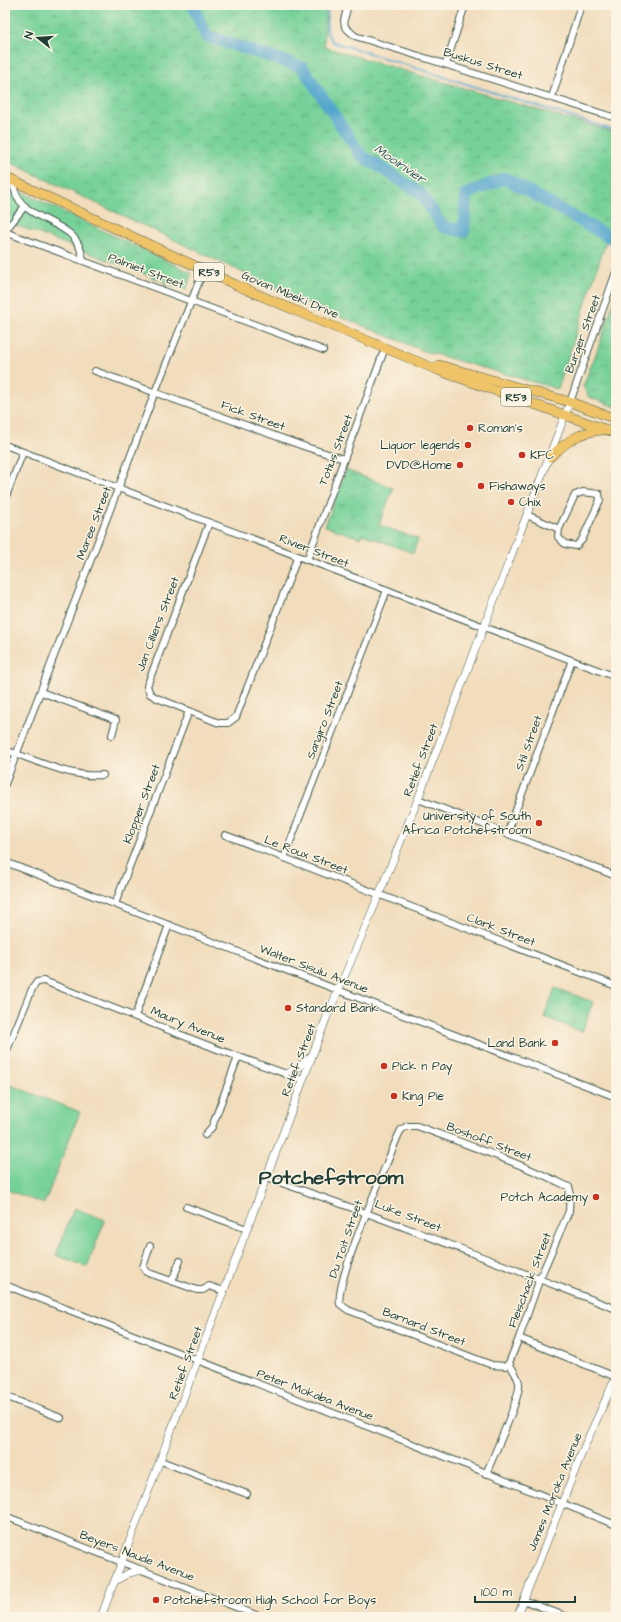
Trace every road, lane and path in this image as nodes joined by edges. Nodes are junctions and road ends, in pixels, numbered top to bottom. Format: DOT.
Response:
graph roads {
  1 [pos="348,5"];
  2 [pos="465,5"];
  3 [pos="582,5"];
  4 [pos="446,64"];
  5 [pos="552,97"];
  6 [pos="616,118"];
  7 [pos="9,179"];
  8 [pos="25,206"];
  9 [pos="5,231"];
  10 [pos="83,260"];
  11 [pos="204,269"];
  12 [pos="616,272"];
  13 [pos="191,300"];
  14 [pos="385,348"];
  15 [pos="323,350"];
  16 [pos="416,360"];
  17 [pos="95,371"];
  18 [pos="155,392"];
  19 [pos="570,402"];
  20 [pos="565,415"];
  21 [pos="616,419"];
  22 [pos="606,430"];
  23 [pos="616,433"];
  24 [pos="5,445"];
  25 [pos="23,452"];
  26 [pos="550,457"];
  27 [pos="344,459"];
  28 [pos="119,488"];
  29 [pos="5,499"];
  30 [pos="527,515"];
  31 [pos="209,523"];
  32 [pos="559,529"];
  33 [pos="298,556"];
  34 [pos="307,560"];
  35 [pos="387,590"];
  36 [pos="483,627"];
  37 [pos="572,660"];
  38 [pos="616,677"];
  39 [pos="41,692"];
  40 [pos="189,711"];
  41 [pos="112,735"];
  42 [pos="5,750"];
  43 [pos="17,754"];
  44 [pos="103,775"];
  45 [pos="5,784"];
  46 [pos="418,799"];
  47 [pos="507,834"];
  48 [pos="225,835"];
  49 [pos="284,858"];
  50 [pos="5,862"];
  51 [pos="616,876"];
  52 [pos="379,895"];
  53 [pos="115,904"];
  54 [pos="170,925"];
  55 [pos="616,986"];
  56 [pos="338,991"];
  57 [pos="135,1016"];
  58 [pos="5,1055"];
  59 [pos="238,1056"];
  60 [pos="312,1056"];
  61 [pos="286,1074"];
  62 [pos="303,1080"];
  63 [pos="616,1097"];
  64 [pos="401,1130"];
  65 [pos="204,1134"];
  66 [pos="267,1178"];
  67 [pos="569,1187"];
  68 [pos="186,1207"];
  69 [pos="366,1212"];
  70 [pos="247,1230"];
  71 [pos="150,1246"];
  72 [pos="180,1261"];
  73 [pos="540,1278"];
  74 [pos="172,1281"];
  75 [pos="5,1285"];
  76 [pos="224,1291"];
  77 [pos="616,1309"];
  78 [pos="348,1310"];
  79 [pos="519,1338"];
  80 [pos="198,1362"];
  81 [pos="509,1363"];
  82 [pos="616,1377"];
  83 [pos="5,1396"];
  84 [pos="61,1418"];
  85 [pos="161,1461"];
  86 [pos="486,1474"];
  87 [pos="247,1494"];
  88 [pos="562,1504"];
  89 [pos="5,1516"];
  90 [pos="616,1525"];
  91 [pos="123,1563"];
  92 [pos="142,1570"];
  93 [pos="115,1581"];
  94 [pos="523,1600"];
  95 [pos="101,1617"];
  96 [pos="261,1617"];
  97 [pos="516,1617"];
  98 [pos="567,1617"];
  1 -- 4 [label="street, Buskus Street"];
  2 -- 4 [label="street"];
  3 -- 5 [label="street"];
  4 -- 5 [label="street, Buskus Street"];
  5 -- 6 [label="street, Buskus Street"];
  7 -- 8 [label="street"];
  7 -- 11 [label="main road, Govan Mbeki Drive / R53"];
  8 -- 9 [label="street"];
  8 -- 10 [label="street"];
  9 -- 10 [label="street, Palmiet Street"];
  10 -- 13 [label="street, Palmiet Street"];
  11 -- 13 [label="street, Maree Street"];
  11 -- 14 [label="main road, Govan Mbeki Drive / R53"];
  12 -- 19 [label="street, Burger Street"];
  13 -- 15 [label="street, Palmiet Street"];
  13 -- 18 [label="street, Maree Street"];
  14 -- 16 [label="main road, Govan Mbeki Drive / R53"];
  14 -- 27 [label="street, Totius Street"];
  16 -- 19 [label="main road, Govan Mbeki Drive / R53"];
  16 -- 20 [label="main road, Govan Mbeki Drive / R53"];
  17 -- 18 [label="street, Fick Street"];
  18 -- 27 [label="street, Fick Street"];
  18 -- 28 [label="street, Maree Street"];
  19 -- 20 [label="street, Retief Street"];
  19 -- 21 [label="main road, Govan Mbeki Drive / R53"];
  20 -- 22 [label="main road, Govan Mbeki Drive / R53"];
  20 -- 26 [label="street, Retief Street"];
  22 -- 23 [label="main road, Govan Mbeki Drive / R53"];
  22 -- 26 [label="main road"];
  24 -- 25 [label="street, Rivier Street"];
  25 -- 28 [label="street, Rivier Street"];
  25 -- 29 [label="street"];
  26 -- 30 [label="street, Retief Street"];
  27 -- 34 [label="street, Totius Street"];
  28 -- 31 [label="street, Rivier Street"];
  28 -- 39 [label="street, Maree Street"];
  30 -- 32 [label="street"];
  30 -- 36 [label="street, Retief Street"];
  31 -- 33 [label="street, Rivier Street"];
  31 -- 40 [label="street, Jan Cilliers Street"];
  32 -- 32 [label="street"];
  33 -- 34 [label="street, Rivier Street"];
  33 -- 40 [label="street"];
  34 -- 35 [label="street, Rivier Street"];
  35 -- 36 [label="street, Rivier Street"];
  35 -- 49 [label="street, Sangiro Street"];
  36 -- 37 [label="street, Rivier Street"];
  36 -- 46 [label="street, Retief Street"];
  37 -- 38 [label="street, Rivier Street"];
  37 -- 47 [label="street, Stil Street"];
  39 -- 41 [label="street"];
  39 -- 43 [label="street, Maree Street"];
  40 -- 53 [label="street, Klopper Street"];
  42 -- 43 [label="street"];
  43 -- 44 [label="street"];
  43 -- 45 [label="street, Maree Street"];
  46 -- 47 [label="street"];
  46 -- 52 [label="street, Retief Street"];
  47 -- 51 [label="street"];
  48 -- 49 [label="street, Le Roux Street"];
  49 -- 52 [label="street, Le Roux Street"];
  50 -- 53 [label="street, Walter Sisulu Avenue"];
  52 -- 55 [label="street, Clark Street"];
  52 -- 56 [label="street, Retief Street"];
  53 -- 54 [label="street, Walter Sisulu Avenue"];
  54 -- 56 [label="street, Walter Sisulu Avenue"];
  54 -- 57 [label="street, Maury Avenue"];
  56 -- 60 [label="street, Retief Street"];
  56 -- 63 [label="street, Walter Sisulu Avenue"];
  57 -- 58 [label="street"];
  57 -- 59 [label="street, Maury Avenue"];
  59 -- 61 [label="street, Maury Avenue"];
  59 -- 65 [label="street"];
  60 -- 61 [label="street"];
  60 -- 62 [label="street, Retief Street"];
  61 -- 62 [label="street, Maury Avenue"];
  62 -- 66 [label="street, Retief Street"];
  64 -- 67 [label="street, Boshoff Street"];
  64 -- 69 [label="street, Du Toit Street"];
  66 -- 69 [label="street, Luke Street"];
  66 -- 70 [label="street, Retief Street"];
  67 -- 73 [label="street, Fleischack Street"];
  68 -- 70 [label="street"];
  69 -- 73 [label="street, Luke Street"];
  69 -- 78 [label="street, Du Toit Street"];
  70 -- 76 [label="street, Retief Street"];
  71 -- 74 [label="street"];
  72 -- 74 [label="street"];
  73 -- 77 [label="street, Luke Street"];
  73 -- 79 [label="street, Fleischack Street"];
  74 -- 76 [label="street"];
  75 -- 80 [label="street, Peter Mokaba Avenue"];
  76 -- 80 [label="street, Retief Street"];
  78 -- 81 [label="street, Barnard Street"];
  79 -- 81 [label="street, Fleischack Street"];
  79 -- 82 [label="street"];
  80 -- 85 [label="street, Retief Street"];
  80 -- 86 [label="street, Peter Mokaba Avenue"];
  81 -- 86 [label="street"];
  82 -- 88 [label="street, James Moroka Avenue"];
  83 -- 84 [label="street"];
  85 -- 87 [label="street"];
  85 -- 91 [label="street, Retief Street"];
  86 -- 88 [label="street, Peter Mokaba Avenue"];
  88 -- 90 [label="street, Peter Mokaba Avenue"];
  88 -- 94 [label="street, James Moroka Avenue"];
  89 -- 91 [label="street, Beyers Naude Avenue"];
  91 -- 92 [label="street, Beyers Naude Avenue"];
  91 -- 93 [label="street, Retief Street"];
  92 -- 93 [label="street"];
  92 -- 96 [label="street, Beyers Naude Avenue"];
  93 -- 95 [label="street, Retief Street"];
  94 -- 97 [label="street, James Moroka Avenue"];
  94 -- 98 [label="street"];
}
